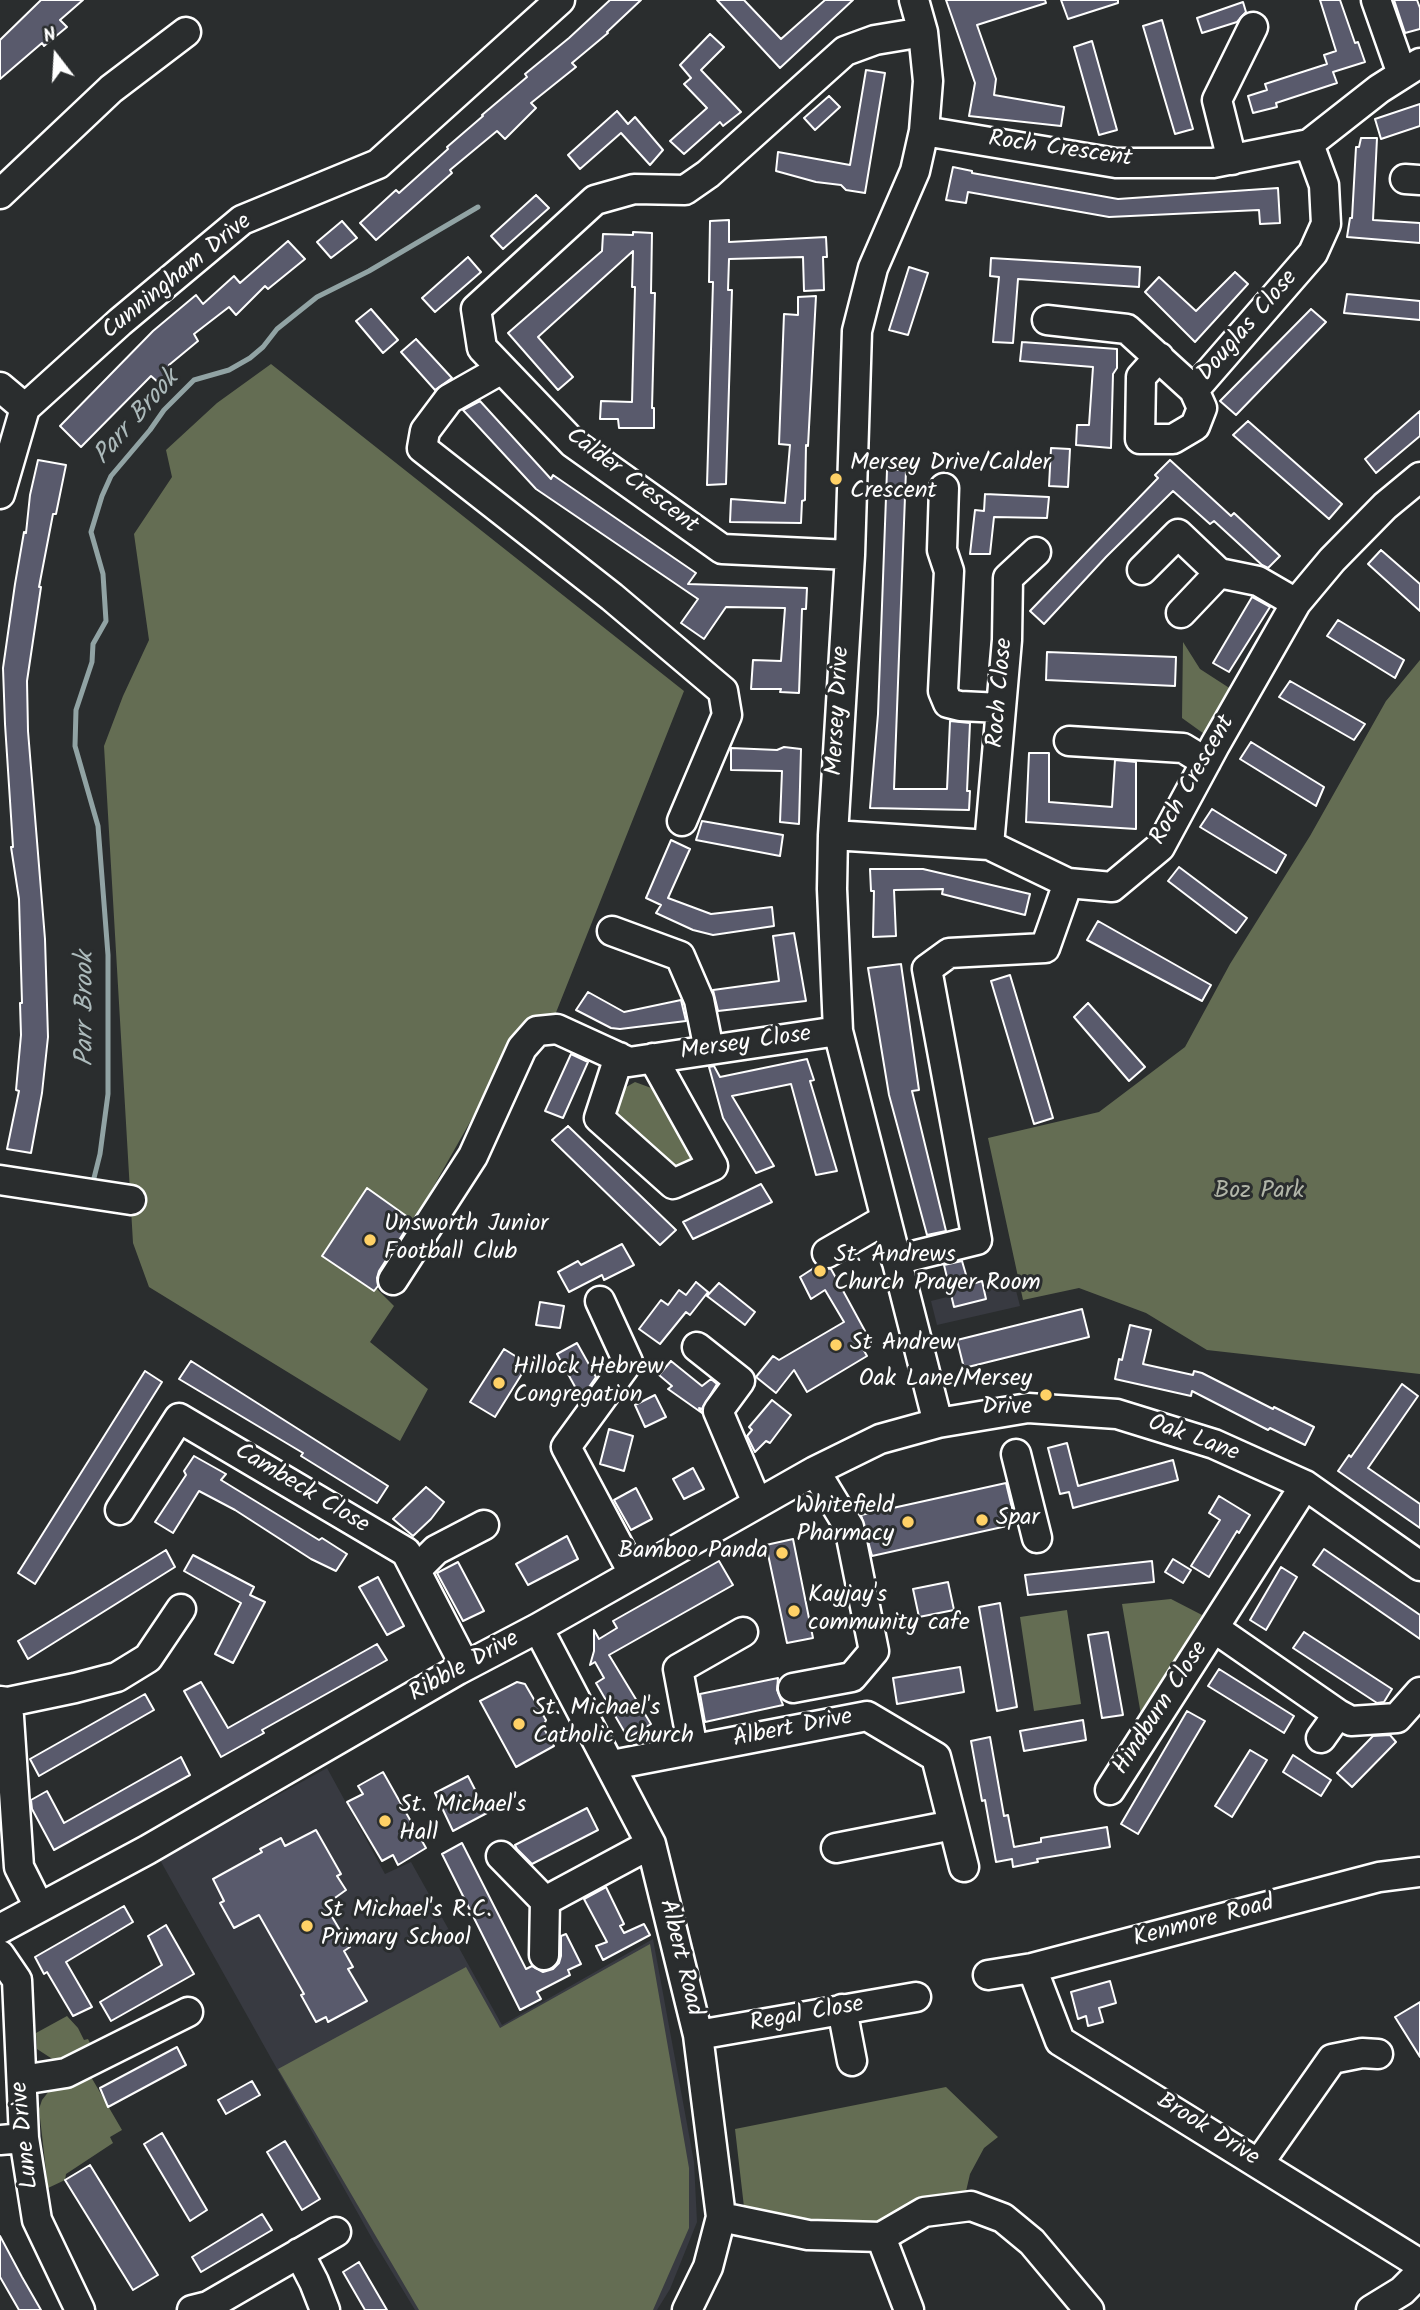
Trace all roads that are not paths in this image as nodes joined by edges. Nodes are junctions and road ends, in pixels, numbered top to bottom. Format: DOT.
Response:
graph roads {
  1 [pos="914,0"];
  2 [pos="1376,0"];
  3 [pos="546,4"];
  4 [pos="1252,27"];
  5 [pos="186,32"];
  6 [pos="923,32"];
  7 [pos="1411,69"];
  8 [pos="924,131"];
  9 [pos="1309,144"];
  10 [pos="1233,160"];
  11 [pos="0,194"];
  12 [pos="1047,320"];
  13 [pos="1159,357"];
  14 [pos="502,369"];
  15 [pos="0,387"];
  16 [pos="1194,390"];
  17 [pos="25,408"];
  18 [pos="1420,477"];
  19 [pos="944,488"];
  20 [pos="0,494"];
  21 [pos="1036,552"];
  22 [pos="850,555"];
  23 [pos="1142,570"];
  24 [pos="1219,573"];
  25 [pos="1296,603"];
  26 [pos="1181,613"];
  27 [pos="1001,708"];
  28 [pos="1069,741"];
  29 [pos="1206,762"];
  30 [pos="682,821"];
  31 [pos="833,835"];
  32 [pos="989,845"];
  33 [pos="1068,883"];
  34 [pos="612,931"];
  35 [pos="838,1031"];
  36 [pos="709,1050"];
  37 [pos="619,1057"];
  38 [pos="653,1058"];
  39 [pos="0,1180"];
  40 [pos="131,1200"];
  41 [pos="886,1219"];
  42 [pos="827,1253"];
  43 [pos="896,1260"];
  44 [pos="393,1280"];
  45 [pos="600,1301"];
  46 [pos="697,1348"];
  47 [pos="938,1423"];
  48 [pos="1016,1454"];
  49 [pos="815,1471"];
  50 [pos="1306,1485"];
  51 [pos="757,1503"];
  52 [pos="120,1510"];
  53 [pos="484,1525"];
  54 [pos="1037,1538"];
  55 [pos="1420,1566"];
  56 [pos="416,1570"];
  57 [pos="633,1573"];
  58 [pos="181,1609"];
  59 [pos="538,1628"];
  60 [pos="1214,1628"];
  61 [pos="743,1632"];
  62 [pos="465,1666"];
  63 [pos="793,1688"];
  64 [pos="1420,1692"];
  65 [pos="4,1701"];
  66 [pos="1338,1714"];
  67 [pos="1321,1738"];
  68 [pos="693,1749"];
  69 [pos="612,1765"];
  70 [pos="1110,1790"];
  71 [pos="953,1825"];
  72 [pos="651,1844"];
  73 [pos="836,1848"];
  74 [pos="501,1856"];
  75 [pos="964,1867"];
  76 [pos="1420,1872"];
  77 [pos="545,1901"];
  78 [pos="39,1908"];
  79 [pos="0,1929"];
  80 [pos="0,1955"];
  81 [pos="544,1955"];
  82 [pos="1032,1968"];
  83 [pos="988,1975"];
  84 [pos="916,1997"];
  85 [pos="842,2009"];
  86 [pos="188,2012"];
  87 [pos="698,2035"];
  88 [pos="1378,2054"];
  89 [pos="852,2061"];
  90 [pos="22,2080"];
  91 [pos="12,2139"];
  92 [pos="1259,2163"];
  93 [pos="720,2217"];
  94 [pos="336,2232"];
  95 [pos="881,2237"];
  96 [pos="299,2253"];
  97 [pos="1420,2264"];
  98 [pos="1420,2273"];
  99 [pos="80,2310"];
  100 [pos="192,2310"];
  101 [pos="325,2310"];
  102 [pos="687,2310"];
  103 [pos="909,2310"];
  104 [pos="1089,2310"];
  105 [pos="1371,2310"];
  1 -- 6 [label="street, Mersey Drive"];
  2 -- 7 [label="street"];
  3 -- 17 [label="street, Cunningham Drive"];
  4 -- 10 [label="street"];
  5 -- 11 [label="street"];
  6 -- 8 [label="street, Mersey Drive"];
  6 -- 14 [label="street, Calder Crescent"];
  7 -- 9 [label="street, Roch Crescent"];
  8 -- 10 [label="street, Roch Crescent"];
  8 -- 22 [label="street, Mersey Drive"];
  9 -- 10 [label="street, Roch Crescent"];
  9 -- 16 [label="street, Douglas Close"];
  12 -- 13 [label="street, Douglas Close"];
  13 -- 16 [label="street, Douglas Close"];
  13 -- 16 [label="street"];
  14 -- 22 [label="street, Calder Crescent"];
  14 -- 30 [label="street"];
  15 -- 17 [label="street"];
  17 -- 20 [label="street"];
  18 -- 25 [label="street, Roch Crescent"];
  19 -- 27 [label="street"];
  21 -- 27 [label="street, Roch Close"];
  22 -- 31 [label="street, Mersey Drive"];
  23 -- 24 [label="street"];
  24 -- 25 [label="street"];
  24 -- 26 [label="street"];
  25 -- 29 [label="street, Roch Crescent"];
  27 -- 32 [label="street, Roch Close"];
  28 -- 29 [label="street"];
  29 -- 33 [label="street, Roch Crescent"];
  31 -- 32 [label="street, Roch Crescent"];
  31 -- 35 [label="street, Mersey Drive"];
  32 -- 33 [label="street, Roch Crescent"];
  33 -- 43 [label="street"];
  34 -- 36 [label="street"];
  35 -- 36 [label="street, Mersey Close"];
  35 -- 41 [label="street, Mersey Drive"];
  36 -- 38 [label="street, Mersey Close"];
  37 -- 38 [label="street, Mersey Close"];
  37 -- 38 [label="street, Mersey Close"];
  37 -- 44 [label="street, Mersey Close"];
  39 -- 40 [label="street"];
  41 -- 42 [label="street"];
  41 -- 43 [label="street, Mersey Drive"];
  43 -- 47 [label="street, Mersey Drive"];
  45 -- 57 [label="street"];
  46 -- 51 [label="street"];
  47 -- 49 [label="street, Ribble Drive"];
  47 -- 50 [label="street, Oak Lane"];
  48 -- 54 [label="street"];
  49 -- 51 [label="street, Ribble Drive"];
  49 -- 63 [label="street"];
  50 -- 55 [label="street, Oak Lane"];
  50 -- 60 [label="street, Hindburn Close"];
  51 -- 57 [label="street, Ribble Drive"];
  52 -- 56 [label="street, Cambeck Close"];
  53 -- 56 [label="street"];
  56 -- 62 [label="street, Cambeck Close"];
  57 -- 59 [label="street, Ribble Drive"];
  58 -- 65 [label="street"];
  59 -- 62 [label="street, Ribble Drive"];
  59 -- 69 [label="street, Albert Road"];
  60 -- 66 [label="street, Hindburn Close"];
  60 -- 70 [label="street, Hindburn Close"];
  61 -- 68 [label="street"];
  62 -- 78 [label="street, Ribble Drive"];
  64 -- 66 [label="street"];
  65 -- 78 [label="street"];
  66 -- 67 [label="street"];
  68 -- 69 [label="street, Albert Drive"];
  68 -- 71 [label="street, Albert Drive"];
  69 -- 72 [label="street, Albert Road"];
  71 -- 73 [label="street"];
  71 -- 75 [label="street, Albert Drive"];
  72 -- 77 [label="street"];
  72 -- 87 [label="street, Albert Road"];
  74 -- 77 [label="street"];
  76 -- 82 [label="street, Kenmore Road"];
  77 -- 81 [label="street"];
  78 -- 79 [label="street, Ribble Drive"];
  80 -- 90 [label="street, Lune Drive"];
  82 -- 83 [label="street, Kenmore Road"];
  82 -- 92 [label="street, Brook Drive"];
  84 -- 85 [label="street, Regal Close"];
  85 -- 87 [label="street, Regal Close"];
  85 -- 89 [label="street"];
  86 -- 90 [label="street"];
  87 -- 93 [label="street, Albert Road"];
  88 -- 92 [label="street"];
  90 -- 91 [label="street, Lune Drive"];
  91 -- 99 [label="street, Lune Drive"];
  92 -- 97 [label="street, Brook Drive"];
  93 -- 95 [label="street"];
  93 -- 102 [label="street, Albert Road"];
  94 -- 96 [label="street"];
  95 -- 103 [label="street"];
  95 -- 104 [label="street"];
  96 -- 100 [label="street"];
  96 -- 101 [label="street"];
  98 -- 105 [label="street"];
}
